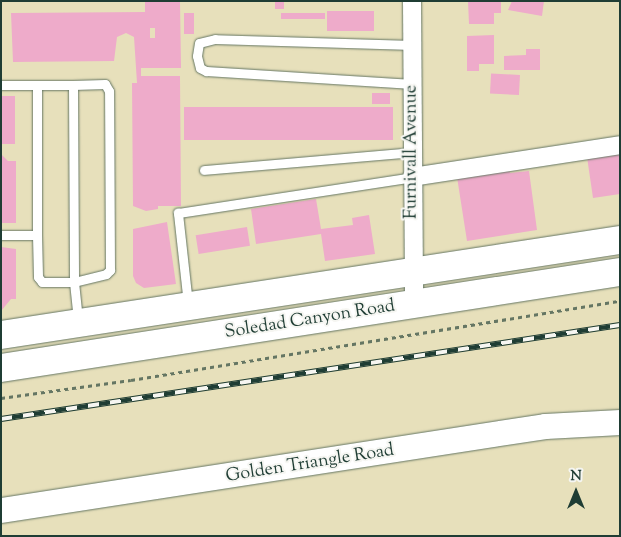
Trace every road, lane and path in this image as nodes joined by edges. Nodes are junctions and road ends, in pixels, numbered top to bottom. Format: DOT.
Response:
graph roads {
  1 [pos="412,1"];
  2 [pos="413,45"];
  3 [pos="413,84"];
  4 [pos="1,85"];
  5 [pos="37,85"];
  6 [pos="72,85"];
  7 [pos="620,145"];
  8 [pos="412,152"];
  9 [pos="204,170"];
  10 [pos="412,177"];
  11 [pos="1,234"];
  12 [pos="36,235"];
  13 [pos="620,240"];
  14 [pos="412,272"];
  15 [pos="620,272"];
  16 [pos="74,282"];
  17 [pos="620,301"];
  18 [pos="414,304"];
  19 [pos="189,307"];
  20 [pos="79,324"];
  21 [pos="1,335"];
  22 [pos="1,368"];
  23 [pos="1,398"];
  24 [pos="620,422"];
  25 [pos="1,510"];
  1 -- 2 [label="street, Furnivall Avenue"];
  2 -- 3 [label="street, Furnivall Avenue"];
  2 -- 3 [label="lane"];
  3 -- 8 [label="street, Furnivall Avenue"];
  4 -- 5 [label="lane"];
  5 -- 6 [label="lane"];
  5 -- 12 [label="lane"];
  6 -- 16 [label="lane"];
  6 -- 16 [label="lane"];
  7 -- 10 [label="street"];
  8 -- 9 [label="lane"];
  8 -- 10 [label="street, Furnivall Avenue"];
  10 -- 14 [label="street, Furnivall Avenue"];
  10 -- 19 [label="lane"];
  11 -- 12 [label="lane"];
  12 -- 16 [label="lane"];
  13 -- 14 [label="main road, Soledad Canyon Road"];
  14 -- 18 [label="street, Furnivall Avenue"];
  14 -- 19 [label="main road, Soledad Canyon Road"];
  15 -- 18 [label="main road, Soledad Canyon Road"];
  16 -- 20 [label="lane"];
  17 -- 23 [label="path"];
  18 -- 22 [label="main road, Soledad Canyon Road"];
  19 -- 20 [label="main road, Soledad Canyon Road"];
  20 -- 21 [label="main road, Soledad Canyon Road"];
  24 -- 25 [label="street, Golden Triangle Road"];
}
